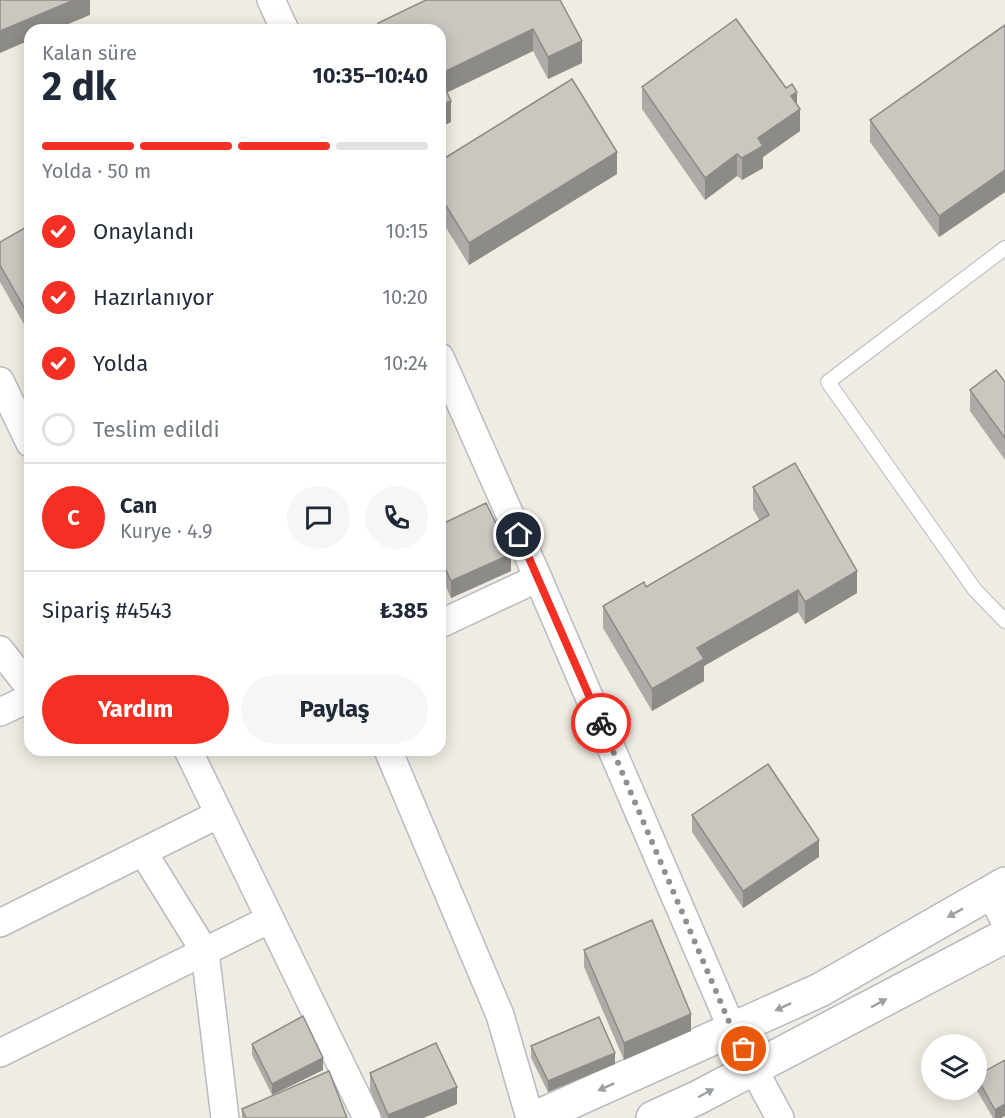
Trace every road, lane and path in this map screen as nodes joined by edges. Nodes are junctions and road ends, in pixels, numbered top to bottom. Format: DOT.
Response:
graph roads {
  1 [pos="271,0"];
  2 [pos="282,24"];
  3 [pos="1005,248"];
  4 [pos="446,371"];
  5 [pos="0,381"];
  6 [pos="14,408"];
  7 [pos="24,430"];
  8 [pos="538,578"];
  9 [pos="446,621"];
  10 [pos="1005,621"];
  11 [pos="0,650"];
  12 [pos="24,680"];
  13 [pos="24,701"];
  14 [pos="0,712"];
  15 [pos="191,756"];
  16 [pos="391,756"];
  17 [pos="219,814"];
  18 [pos="143,852"];
  19 [pos="998,888"];
  20 [pos="270,919"];
  21 [pos="1005,922"];
  22 [pos="0,923"];
  23 [pos="1005,936"];
  24 [pos="204,952"];
  25 [pos="733,1031"];
  26 [pos="0,1053"];
  27 [pos="754,1068"];
  28 [pos="225,1118"];
  29 [pos="367,1118"];
  30 [pos="530,1118"];
  31 [pos="536,1118"];
  32 [pos="653,1118"];
  33 [pos="780,1118"];
  1 -- 2 [label="street"];
  3 -- 10 [label="lane"];
  4 -- 8 [label="street"];
  5 -- 6 [label="street"];
  6 -- 7 [label="street"];
  8 -- 9 [label="street"];
  8 -- 25 [label="street"];
  11 -- 12 [label="street"];
  13 -- 14 [label="street"];
  15 -- 17 [label="street"];
  16 -- 30 [label="street"];
  17 -- 18 [label="street"];
  17 -- 20 [label="street"];
  18 -- 22 [label="street"];
  18 -- 24 [label="street"];
  19 -- 21 [label="street"];
  19 -- 25 [label="main road, one-way"];
  20 -- 24 [label="street"];
  20 -- 29 [label="street"];
  27 -- 23 [label="main road, one-way"];
  24 -- 26 [label="street"];
  24 -- 28 [label="street"];
  25 -- 27 [label="street"];
  25 -- 31 [label="main road, one-way"];
  32 -- 27 [label="main road, one-way"];
  27 -- 33 [label="street"];
}
